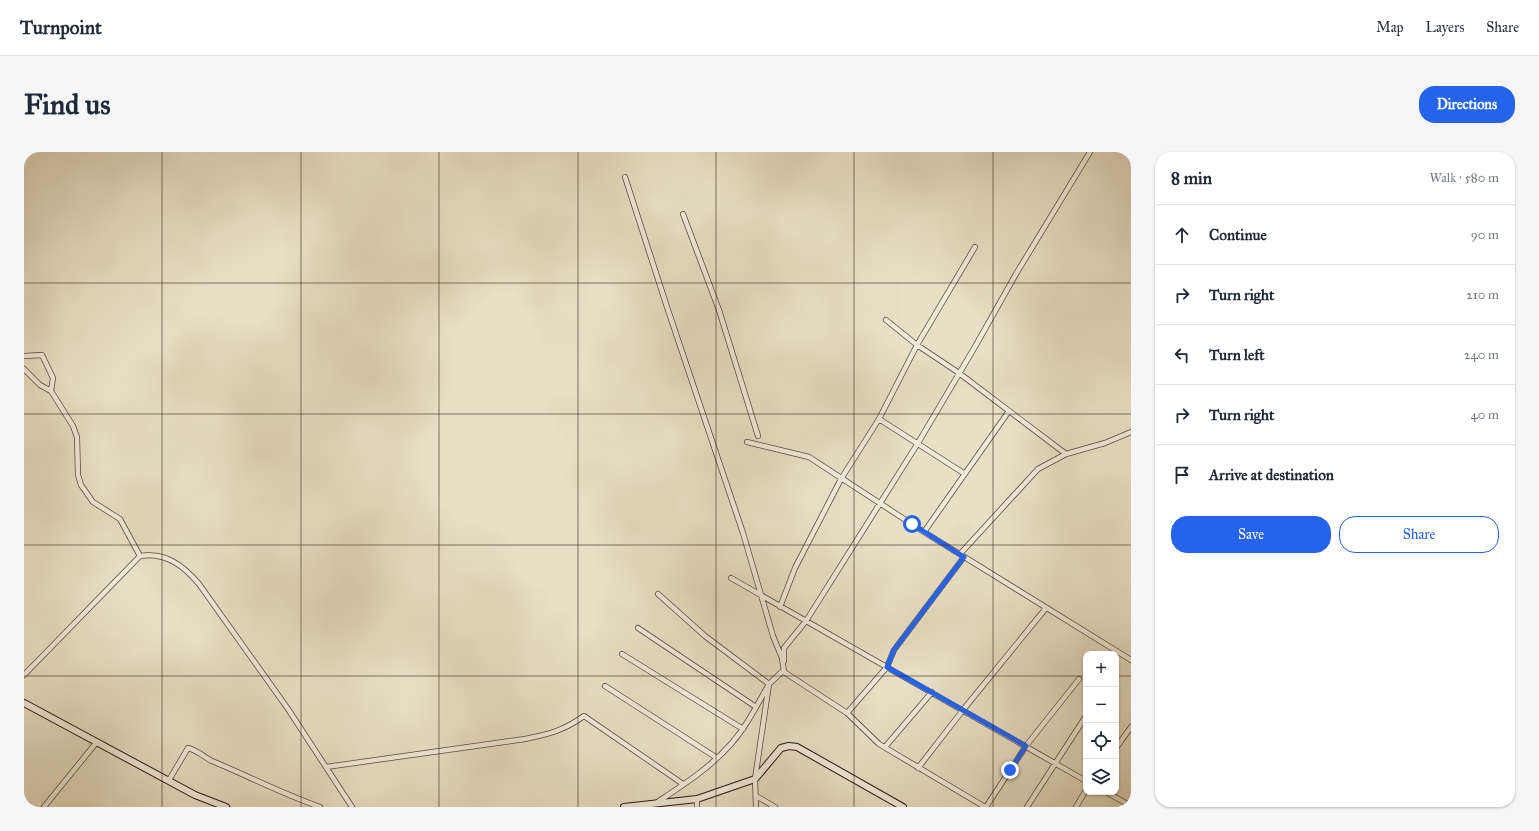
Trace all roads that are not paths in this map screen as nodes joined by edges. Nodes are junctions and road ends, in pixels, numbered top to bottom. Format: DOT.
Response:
graph roads {
  1 [pos="1090,152"];
  2 [pos="625,177"];
  3 [pos="682,214"];
  4 [pos="975,246"];
  5 [pos="886,320"];
  6 [pos="917,345"];
  7 [pos="24,356"];
  8 [pos="24,369"];
  9 [pos="959,373"];
  10 [pos="51,391"];
  11 [pos="1009,411"];
  12 [pos="879,420"];
  13 [pos="1131,432"];
  14 [pos="758,436"];
  15 [pos="747,442"];
  16 [pos="918,443"];
  17 [pos="1066,454"];
  18 [pos="965,474"];
  19 [pos="841,479"];
  20 [pos="879,503"];
  21 [pos="924,532"];
  22 [pos="960,554"];
  23 [pos="140,556"];
  24 [pos="964,557"];
  25 [pos="731,578"];
  26 [pos="658,594"];
  27 [pos="761,595"];
  28 [pos="780,607"];
  29 [pos="1046,608"];
  30 [pos="806,621"];
  31 [pos="638,628"];
  32 [pos="622,654"];
  33 [pos="1131,660"];
  34 [pos="887,667"];
  35 [pos="784,672"];
  36 [pos="24,675"];
  37 [pos="1079,679"];
  38 [pos="769,684"];
  39 [pos="605,686"];
  40 [pos="932,692"];
  41 [pos="24,703"];
  42 [pos="756,707"];
  43 [pos="962,710"];
  44 [pos="847,713"];
  45 [pos="1083,721"];
  46 [pos="1131,727"];
  47 [pos="743,729"];
  48 [pos="96,743"];
  49 [pos="1119,744"];
  50 [pos="1026,746"];
  51 [pos="885,747"];
  52 [pos="717,758"];
  53 [pos="1055,763"];
  54 [pos="326,767"];
  55 [pos="918,768"];
  56 [pos="1083,778"];
  57 [pos="755,779"];
  58 [pos="169,780"];
  59 [pos="683,784"];
  60 [pos="1083,795"];
  61 [pos="1111,795"];
  62 [pos="756,796"];
  63 [pos="696,799"];
  64 [pos="665,804"];
  65 [pos="651,806"];
  66 [pos="1131,806"];
  67 [pos="44,807"];
  68 [pos="226,807"];
  69 [pos="320,807"];
  70 [pos="352,807"];
  71 [pos="624,807"];
  72 [pos="697,807"];
  73 [pos="756,807"];
  74 [pos="775,807"];
  75 [pos="903,807"];
  76 [pos="986,807"];
  77 [pos="1027,807"];
  78 [pos="1076,807"];
  1 -- 9 [label="street"];
  2 -- 27 [label="street"];
  3 -- 14 [label="street"];
  4 -- 6 [label="street"];
  5 -- 6 [label="street"];
  6 -- 9 [label="street"];
  6 -- 12 [label="street"];
  7 -- 10 [label="street"];
  8 -- 10 [label="street"];
  9 -- 11 [label="street"];
  9 -- 16 [label="street"];
  10 -- 23 [label="street"];
  11 -- 17 [label="street"];
  11 -- 18 [label="street"];
  12 -- 16 [label="street"];
  12 -- 19 [label="street"];
  13 -- 17 [label="street"];
  15 -- 19 [label="street"];
  16 -- 18 [label="street"];
  16 -- 20 [label="street"];
  17 -- 22 [label="street"];
  18 -- 21 [label="street"];
  19 -- 20 [label="street"];
  19 -- 28 [label="street"];
  20 -- 21 [label="street"];
  20 -- 30 [label="street"];
  21 -- 22 [label="street"];
  22 -- 24 [label="street"];
  23 -- 36 [label="street"];
  23 -- 54 [label="street"];
  24 -- 29 [label="street"];
  24 -- 34 [label="street"];
  25 -- 27 [label="street"];
  26 -- 38 [label="street"];
  27 -- 28 [label="street"];
  27 -- 35 [label="street"];
  28 -- 30 [label="street"];
  29 -- 33 [label="street"];
  29 -- 43 [label="street"];
  30 -- 34 [label="street"];
  30 -- 35 [label="street"];
  31 -- 42 [label="street"];
  32 -- 47 [label="street"];
  34 -- 40 [label="street"];
  34 -- 44 [label="street"];
  35 -- 38 [label="street"];
  35 -- 44 [label="street"];
  37 -- 50 [label="street"];
  38 -- 42 [label="street"];
  38 -- 57 [label="street"];
  39 -- 52 [label="street"];
  40 -- 43 [label="street"];
  40 -- 51 [label="street"];
  41 -- 48 [label="main road"];
  42 -- 47 [label="street"];
  43 -- 50 [label="street"];
  43 -- 55 [label="street"];
  44 -- 51 [label="street"];
  45 -- 53 [label="street"];
  46 -- 49 [label="street"];
  47 -- 52 [label="street"];
  48 -- 58 [label="main road"];
  48 -- 67 [label="street"];
  50 -- 53 [label="street"];
  50 -- 76 [label="street"];
  51 -- 55 [label="street"];
  52 -- 59 [label="street"];
  53 -- 56 [label="street"];
  53 -- 77 [label="street"];
  54 -- 59 [label="street"];
  54 -- 70 [label="street"];
  55 -- 76 [label="street"];
  57 -- 62 [label="street"];
  57 -- 63 [label="main road"];
  57 -- 75 [label="main road"];
  58 -- 68 [label="main road"];
  58 -- 69 [label="street"];
  59 -- 65 [label="street"];
  60 -- 78 [label="street"];
  61 -- 66 [label="street"];
  62 -- 73 [label="street"];
  62 -- 74 [label="street"];
  63 -- 64 [label="main road"];
  63 -- 72 [label="street"];
  64 -- 65 [label="main road"];
  65 -- 71 [label="main road"];
}
